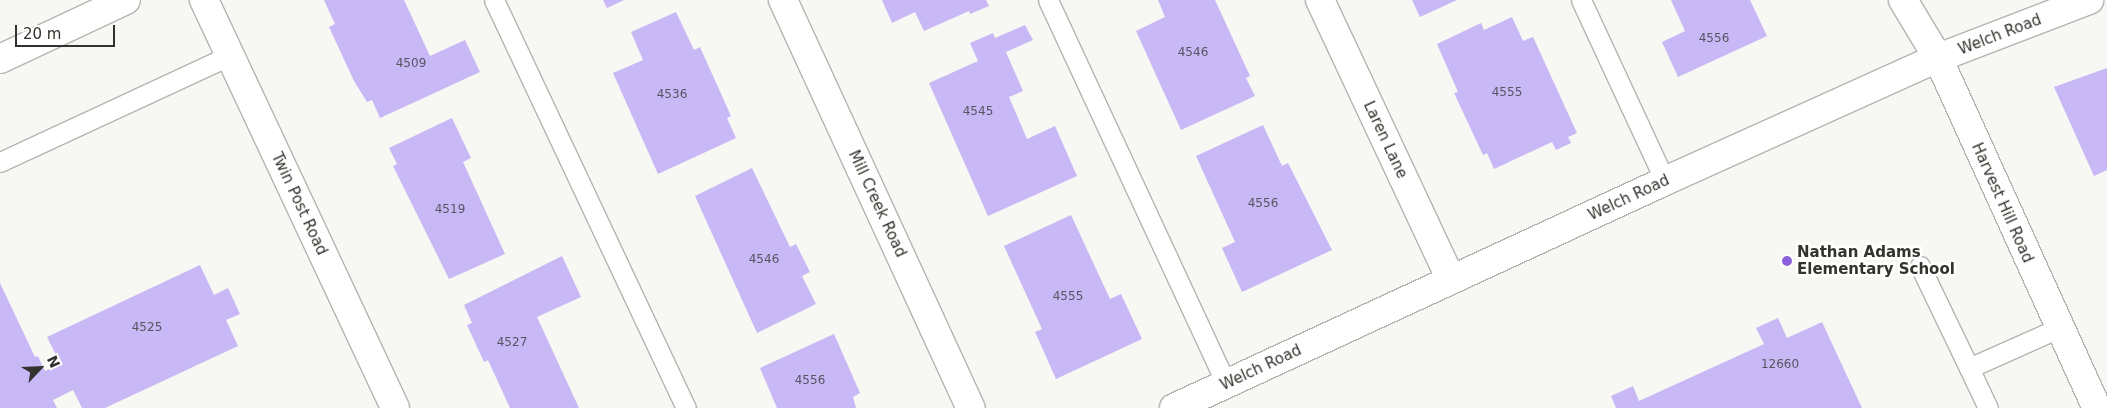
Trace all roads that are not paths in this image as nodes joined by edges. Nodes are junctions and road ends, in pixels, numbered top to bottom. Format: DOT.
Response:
graph roads {
  1 [pos="126,0"];
  2 [pos="204,0"];
  3 [pos="494,0"];
  4 [pos="783,0"];
  5 [pos="1048,0"];
  6 [pos="1320,0"];
  7 [pos="1581,0"];
  8 [pos="1903,0"];
  9 [pos="2089,0"];
  10 [pos="230,55"];
  11 [pos="1938,58"];
  12 [pos="0,59"];
  13 [pos="0,162"];
  14 [pos="1665,181"];
  15 [pos="1920,266"];
  16 [pos="1451,280"];
  17 [pos="2058,328"];
  18 [pos="1969,368"];
  19 [pos="1226,384"];
  20 [pos="395,408"];
  21 [pos="686,408"];
  22 [pos="971,408"];
  23 [pos="1174,408"];
  24 [pos="1988,408"];
  25 [pos="2097,408"];
  1 -- 12 [label="street"];
  2 -- 10 [label="street, Twin Post Road"];
  3 -- 21 [label="lane"];
  4 -- 22 [label="street, Mill Creek Road"];
  5 -- 19 [label="lane"];
  6 -- 16 [label="street, Laren Lane"];
  7 -- 14 [label="lane"];
  8 -- 11 [label="street, Harvest Hill Road"];
  9 -- 11 [label="street, Welch Road"];
  10 -- 13 [label="lane"];
  10 -- 20 [label="street, Twin Post Road"];
  11 -- 14 [label="street, Welch Road"];
  11 -- 17 [label="street, Harvest Hill Road"];
  14 -- 16 [label="street, Welch Road"];
  15 -- 18 [label="lane"];
  16 -- 19 [label="street, Welch Road"];
  17 -- 18 [label="lane"];
  17 -- 25 [label="street, Harvest Hill Road"];
  18 -- 24 [label="lane"];
  19 -- 23 [label="street, Welch Road"];
}
